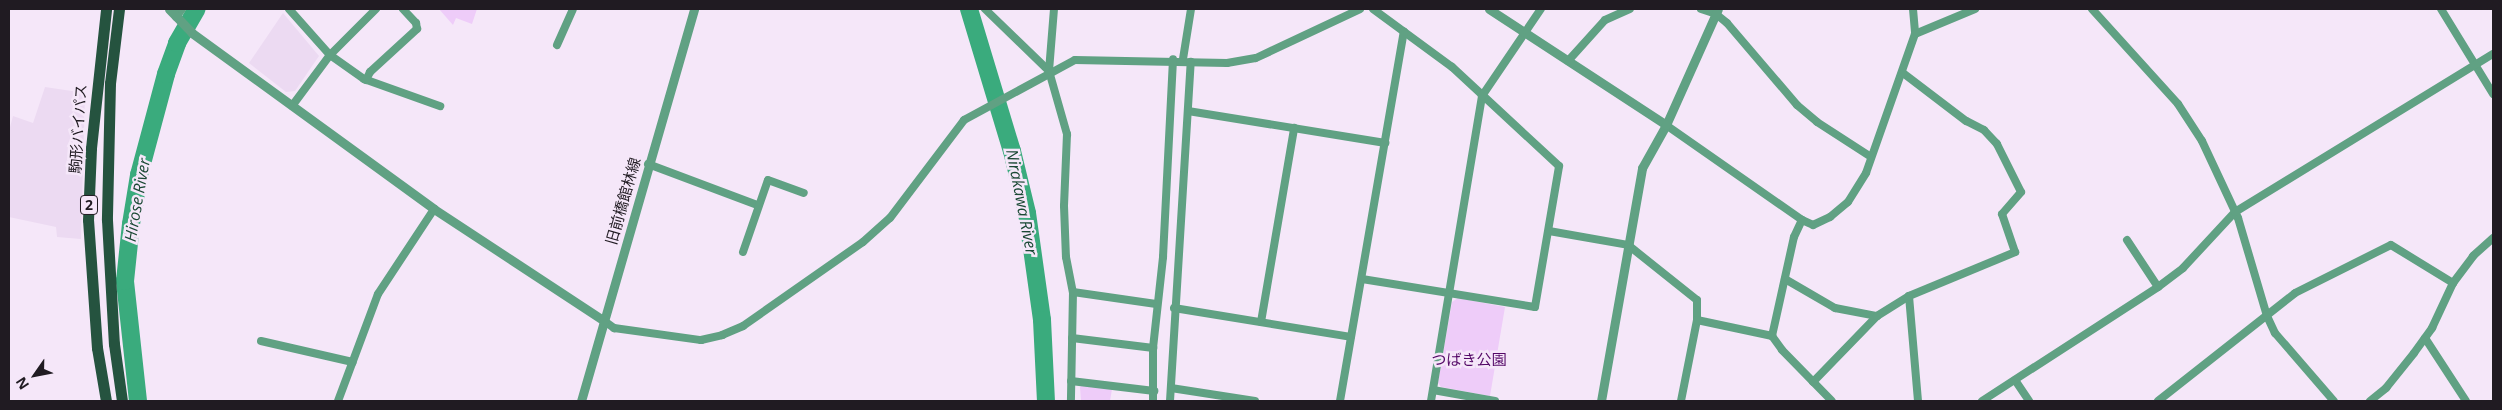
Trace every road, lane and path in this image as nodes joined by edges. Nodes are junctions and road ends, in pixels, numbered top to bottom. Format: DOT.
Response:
graph roads {
  1 [pos="106,9"];
  2 [pos="119,9"];
  3 [pos="169,9"];
  4 [pos="182,9"];
  5 [pos="289,9"];
  6 [pos="376,9"];
  7 [pos="403,9"];
  8 [pos="573,9"];
  9 [pos="694,9"];
  10 [pos="985,9"];
  11 [pos="1054,9"];
  12 [pos="1191,9"];
  13 [pos="1360,9"];
  14 [pos="1373,9"];
  15 [pos="1489,9"];
  16 [pos="1541,9"];
  17 [pos="1630,9"];
  18 [pos="1701,9"];
  19 [pos="1913,9"];
  20 [pos="1976,9"];
  21 [pos="2092,9"];
  22 [pos="2441,9"];
  23 [pos="1717,11"];
  24 [pos="178,19"];
  25 [pos="1404,31"];
  26 [pos="1526,34"];
  27 [pos="1915,34"];
  28 [pos="557,45"];
  29 [pos="2493,54"];
  30 [pos="330,55"];
  31 [pos="1173,60"];
  32 [pos="1187,61"];
  33 [pos="1568,61"];
  34 [pos="2475,65"];
  35 [pos="1050,73"];
  36 [pos="1903,73"];
  37 [pos="366,80"];
  38 [pos="2493,94"];
  39 [pos="1482,96"];
  40 [pos="292,106"];
  41 [pos="440,106"];
  42 [pos="1188,111"];
  43 [pos="1666,125"];
  44 [pos="1294,128"];
  45 [pos="1385,143"];
  46 [pos="1870,157"];
  47 [pos="648,164"];
  48 [pos="804,194"];
  49 [pos="758,205"];
  50 [pos="434,209"];
  51 [pos="2235,212"];
  52 [pos="1802,220"];
  53 [pos="1549,231"];
  54 [pos="2493,238"];
  55 [pos="2127,240"];
  56 [pos="1628,245"];
  57 [pos="743,252"];
  58 [pos="1362,279"];
  59 [pos="1785,279"];
  60 [pos="2453,283"];
  61 [pos="2158,287"];
  62 [pos="1073,292"];
  63 [pos="1450,292"];
  64 [pos="1909,296"];
  65 [pos="1156,304"];
  66 [pos="1174,308"];
  67 [pos="1878,316"];
  68 [pos="2267,316"];
  69 [pos="603,320"];
  70 [pos="1697,320"];
  71 [pos="1261,322"];
  72 [pos="1772,336"];
  73 [pos="1351,337"];
  74 [pos="1072,338"];
  75 [pos="2425,338"];
  76 [pos="260,341"];
  77 [pos="1152,348"];
  78 [pos="353,362"];
  79 [pos="2015,380"];
  80 [pos="1071,381"];
  81 [pos="1813,382"];
  82 [pos="1171,388"];
  83 [pos="1433,390"];
  84 [pos="1154,391"];
  85 [pos="106,401"];
  86 [pos="122,401"];
  87 [pos="338,401"];
  88 [pos="580,401"];
  89 [pos="1071,401"];
  90 [pos="1153,401"];
  91 [pos="1170,401"];
  92 [pos="1255,401"];
  93 [pos="1340,401"];
  94 [pos="1431,401"];
  95 [pos="1495,401"];
  96 [pos="1601,401"];
  97 [pos="1681,401"];
  98 [pos="1832,401"];
  99 [pos="1918,401"];
  100 [pos="1982,401"];
  101 [pos="2029,401"];
  102 [pos="2158,401"];
  103 [pos="2334,401"];
  104 [pos="2370,401"];
  105 [pos="2466,401"];
  1 -- 85 [label="main road, 駒形バイパス / 2"];
  2 -- 86 [label="main road, 駒形バイパス / 2"];
  3 -- 24 [label="street"];
  4 -- 24 [label="street"];
  5 -- 30 [label="street"];
  6 -- 30 [label="street"];
  7 -- 37 [label="street"];
  8 -- 28 [label="street"];
  9 -- 47 [label="street, 旧前橋館林線"];
  10 -- 35 [label="street"];
  11 -- 35 [label="street"];
  12 -- 32 [label="street"];
  13 -- 32 [label="street"];
  14 -- 25 [label="street"];
  15 -- 26 [label="street"];
  16 -- 26 [label="street"];
  17 -- 33 [label="street"];
  18 -- 23 [label="street"];
  19 -- 27 [label="street"];
  20 -- 27 [label="street"];
  21 -- 51 [label="street"];
  22 -- 34 [label="street"];
  23 -- 43 [label="street"];
  23 -- 46 [label="street"];
  24 -- 40 [label="street"];
  25 -- 39 [label="street"];
  25 -- 45 [label="street"];
  26 -- 33 [label="street"];
  26 -- 39 [label="street"];
  27 -- 36 [label="street"];
  29 -- 34 [label="street"];
  30 -- 37 [label="street"];
  30 -- 40 [label="street"];
  31 -- 32 [label="street"];
  31 -- 35 [label="street"];
  31 -- 65 [label="street"];
  32 -- 42 [label="street"];
  33 -- 43 [label="street"];
  34 -- 38 [label="street"];
  34 -- 51 [label="street"];
  35 -- 62 [label="street"];
  35 -- 69 [label="street"];
  36 -- 46 [label="street"];
  36 -- 64 [label="street"];
  37 -- 41 [label="street"];
  39 -- 53 [label="street"];
  39 -- 63 [label="street"];
  40 -- 50 [label="street"];
  42 -- 44 [label="street"];
  42 -- 66 [label="street"];
  43 -- 52 [label="street"];
  43 -- 56 [label="street"];
  44 -- 45 [label="street"];
  44 -- 71 [label="street"];
  45 -- 58 [label="street"];
  46 -- 52 [label="street"];
  47 -- 49 [label="street"];
  47 -- 69 [label="street, 旧前橋館林線"];
  48 -- 49 [label="street"];
  49 -- 57 [label="street"];
  50 -- 69 [label="street"];
  50 -- 78 [label="street"];
  51 -- 61 [label="street"];
  51 -- 68 [label="street"];
  52 -- 59 [label="street"];
  53 -- 56 [label="street"];
  53 -- 63 [label="street"];
  54 -- 60 [label="street"];
  55 -- 61 [label="street"];
  56 -- 70 [label="street"];
  56 -- 96 [label="street"];
  58 -- 63 [label="street"];
  58 -- 73 [label="street"];
  59 -- 67 [label="street"];
  59 -- 72 [label="street"];
  60 -- 68 [label="street"];
  60 -- 75 [label="street"];
  61 -- 79 [label="street"];
  62 -- 65 [label="street"];
  62 -- 74 [label="street"];
  63 -- 83 [label="street"];
  64 -- 67 [label="street"];
  64 -- 99 [label="street"];
  65 -- 77 [label="street"];
  66 -- 71 [label="street"];
  66 -- 82 [label="street"];
  67 -- 81 [label="street"];
  68 -- 102 [label="street"];
  68 -- 103 [label="street"];
  69 -- 88 [label="street, 旧前橋館林線"];
  70 -- 72 [label="street"];
  70 -- 97 [label="street"];
  71 -- 73 [label="street"];
  72 -- 81 [label="street"];
  73 -- 93 [label="street"];
  74 -- 77 [label="street"];
  74 -- 80 [label="street"];
  75 -- 104 [label="street"];
  75 -- 105 [label="street"];
  76 -- 78 [label="street"];
  77 -- 84 [label="street"];
  78 -- 87 [label="street"];
  79 -- 100 [label="street"];
  79 -- 101 [label="street"];
  80 -- 84 [label="street"];
  80 -- 89 [label="street"];
  81 -- 98 [label="street"];
  82 -- 91 [label="street"];
  82 -- 92 [label="street"];
  83 -- 94 [label="street"];
  83 -- 95 [label="street"];
  84 -- 90 [label="street"];
}
